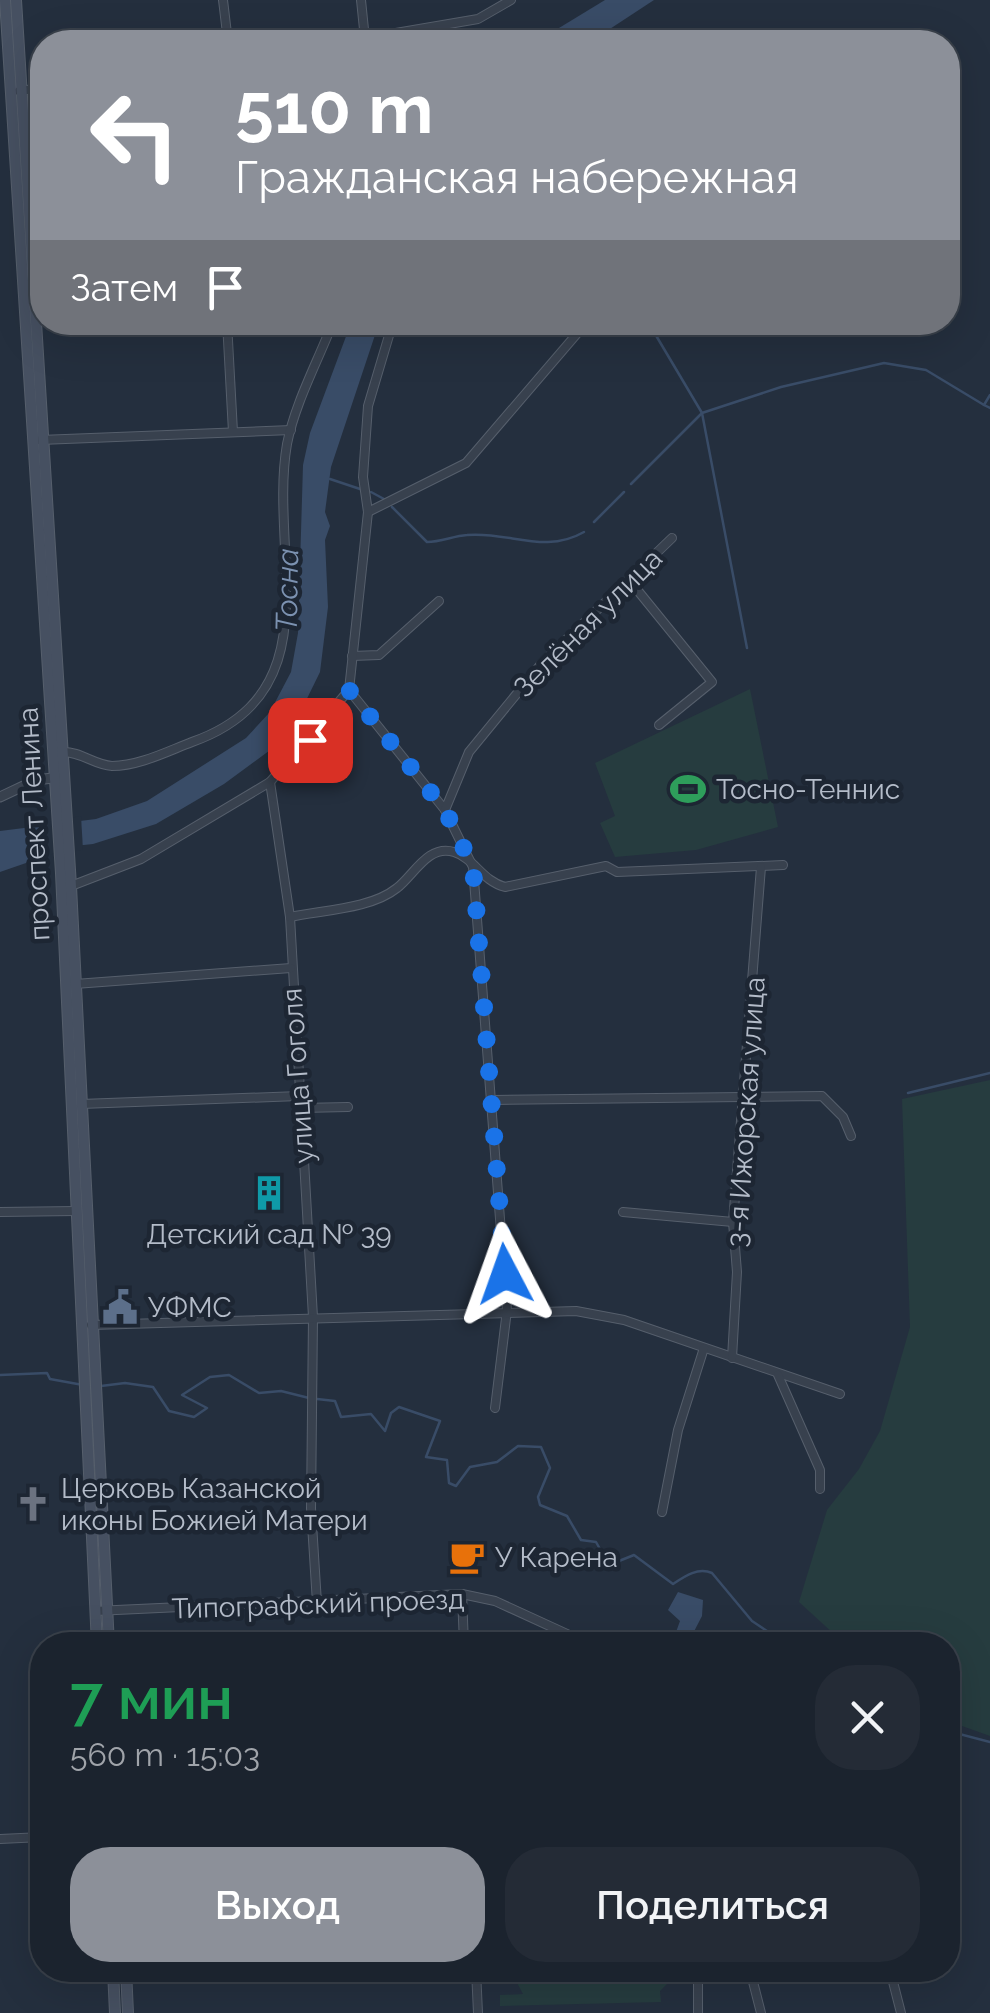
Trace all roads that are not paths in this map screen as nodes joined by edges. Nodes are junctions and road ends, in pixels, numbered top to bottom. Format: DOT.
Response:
graph roads {
  1 [pos="5,0"];
  2 [pos="16,0"];
  3 [pos="223,0"];
  4 [pos="361,0"];
  5 [pos="492,0"];
  6 [pos="511,0"];
  7 [pos="497,10"];
  8 [pos="227,30"];
  9 [pos="364,30"];
  10 [pos="403,30"];
  11 [pos="30,89"];
  12 [pos="16,91"];
  13 [pos="30,272"];
  14 [pos="35,335"];
  15 [pos="228,335"];
  16 [pos="328,335"];
  17 [pos="389,335"];
  18 [pos="576,335"];
  19 [pos="291,430"];
  20 [pos="234,432"];
  21 [pos="43,440"];
  22 [pos="30,441"];
  23 [pos="368,512"];
  24 [pos="672,538"];
  25 [pos="630,581"];
  26 [pos="439,601"];
  27 [pos="352,656"];
  28 [pos="349,690"];
  29 [pos="659,724"];
  30 [pos="62,752"];
  31 [pos="59,777"];
  32 [pos="270,782"];
  33 [pos="0,797"];
  34 [pos="445,810"];
  35 [pos="783,864"];
  36 [pos="473,867"];
  37 [pos="761,867"];
  38 [pos="66,873"];
  39 [pos="71,886"];
  40 [pos="290,917"];
  41 [pos="291,968"];
  42 [pos="70,984"];
  43 [pos="743,1095"];
  44 [pos="300,1096"];
  45 [pos="493,1100"];
  46 [pos="75,1104"];
  47 [pos="348,1107"];
  48 [pos="301,1108"];
  49 [pos="851,1136"];
  50 [pos="76,1211"];
  51 [pos="0,1212"];
  52 [pos="623,1212"];
  53 [pos="733,1222"];
  54 [pos="507,1310"];
  55 [pos="312,1317"];
  56 [pos="87,1325"];
  57 [pos="704,1348"];
  58 [pos="732,1358"];
  59 [pos="778,1375"];
  60 [pos="840,1394"];
  61 [pos="495,1408"];
  62 [pos="820,1489"];
  63 [pos="662,1512"];
  64 [pos="462,1594"];
  65 [pos="317,1603"];
  66 [pos="101,1611"];
  67 [pos="99,1632"];
  68 [pos="106,1632"];
  69 [pos="463,1632"];
  70 [pos="564,1632"];
  71 [pos="30,1837"];
  72 [pos="0,1839"];
  73 [pos="114,1982"];
  74 [pos="127,1982"];
  75 [pos="477,1982"];
  76 [pos="698,1982"];
  77 [pos="753,1982"];
  78 [pos="893,1982"];
  79 [pos="115,2013"];
  80 [pos="128,2013"];
  81 [pos="478,2013"];
  82 [pos="698,2013"];
  83 [pos="761,2013"];
  84 [pos="901,2013"];
  1 -- 12 [label="main road, проспект Ленина"];
  2 -- 12 [label="main road, проспект Ленина"];
  3 -- 8 [label="street"];
  4 -- 9 [label="street"];
  5 -- 7 [label="street"];
  6 -- 7 [label="street"];
  7 -- 10 [label="street"];
  11 -- 12 [label="street"];
  12 -- 13 [label="main road, проспект Ленина"];
  12 -- 22 [label="main road, проспект Ленина"];
  14 -- 21 [label="main road, проспект Ленина"];
  15 -- 20 [label="street"];
  16 -- 19 [label="street"];
  17 -- 23 [label="street"];
  18 -- 23 [label="street"];
  19 -- 20 [label="street"];
  19 -- 30 [label="street"];
  20 -- 21 [label="street"];
  21 -- 22 [label="street"];
  21 -- 30 [label="main road, проспект Ленина"];
  22 -- 31 [label="main road, проспект Ленина"];
  23 -- 27 [label="street"];
  24 -- 25 [label="street, Зелёная улица"];
  25 -- 29 [label="street"];
  25 -- 34 [label="street, Зелёная улица"];
  26 -- 27 [label="street"];
  27 -- 28 [label="street"];
  28 -- 32 [label="street"];
  28 -- 34 [label="street"];
  30 -- 31 [label="main road, проспект Ленина"];
  31 -- 33 [label="street"];
  31 -- 38 [label="main road, проспект Ленина"];
  32 -- 39 [label="street"];
  32 -- 40 [label="street, улица Гоголя"];
  34 -- 36 [label="street"];
  35 -- 37 [label="street"];
  36 -- 37 [label="street"];
  36 -- 40 [label="street"];
  36 -- 45 [label="street"];
  37 -- 43 [label="street, 3-я Ижорская улица"];
  38 -- 39 [label="main road, проспект Ленина"];
  38 -- 42 [label="main road, проспект Ленина"];
  39 -- 42 [label="main road, проспект Ленина"];
  40 -- 41 [label="street, улица Гоголя"];
  41 -- 42 [label="street"];
  41 -- 44 [label="street, улица Гоголя"];
  42 -- 46 [label="main road, проспект Ленина"];
  43 -- 45 [label="street"];
  43 -- 49 [label="street"];
  43 -- 53 [label="street, 3-я Ижорская улица"];
  44 -- 46 [label="street"];
  44 -- 48 [label="street, улица Гоголя"];
  45 -- 54 [label="street"];
  46 -- 50 [label="main road, проспект Ленина"];
  46 -- 56 [label="main road, проспект Ленина"];
  47 -- 48 [label="street"];
  48 -- 55 [label="street, улица Гоголя"];
  50 -- 51 [label="street"];
  50 -- 56 [label="main road, проспект Ленина"];
  52 -- 53 [label="street"];
  53 -- 58 [label="street, 3-я Ижорская улица"];
  54 -- 55 [label="street"];
  54 -- 57 [label="street"];
  54 -- 61 [label="street"];
  55 -- 56 [label="street"];
  55 -- 65 [label="street, улица Гоголя"];
  56 -- 66 [label="main road, проспект Ленина"];
  57 -- 58 [label="street"];
  57 -- 63 [label="street"];
  58 -- 59 [label="street"];
  59 -- 60 [label="street"];
  59 -- 62 [label="street"];
  64 -- 65 [label="street, Типографский проезд"];
  64 -- 69 [label="street"];
  64 -- 70 [label="street, Типографский проезд"];
  65 -- 66 [label="street, Типографский проезд"];
  66 -- 67 [label="main road, проспект Ленина"];
  66 -- 68 [label="main road, проспект Ленина"];
  71 -- 72 [label="street"];
  73 -- 79 [label="main road"];
  74 -- 80 [label="main road"];
  75 -- 81 [label="street"];
  76 -- 82 [label="street"];
  77 -- 83 [label="street"];
  78 -- 84 [label="street"];
}
